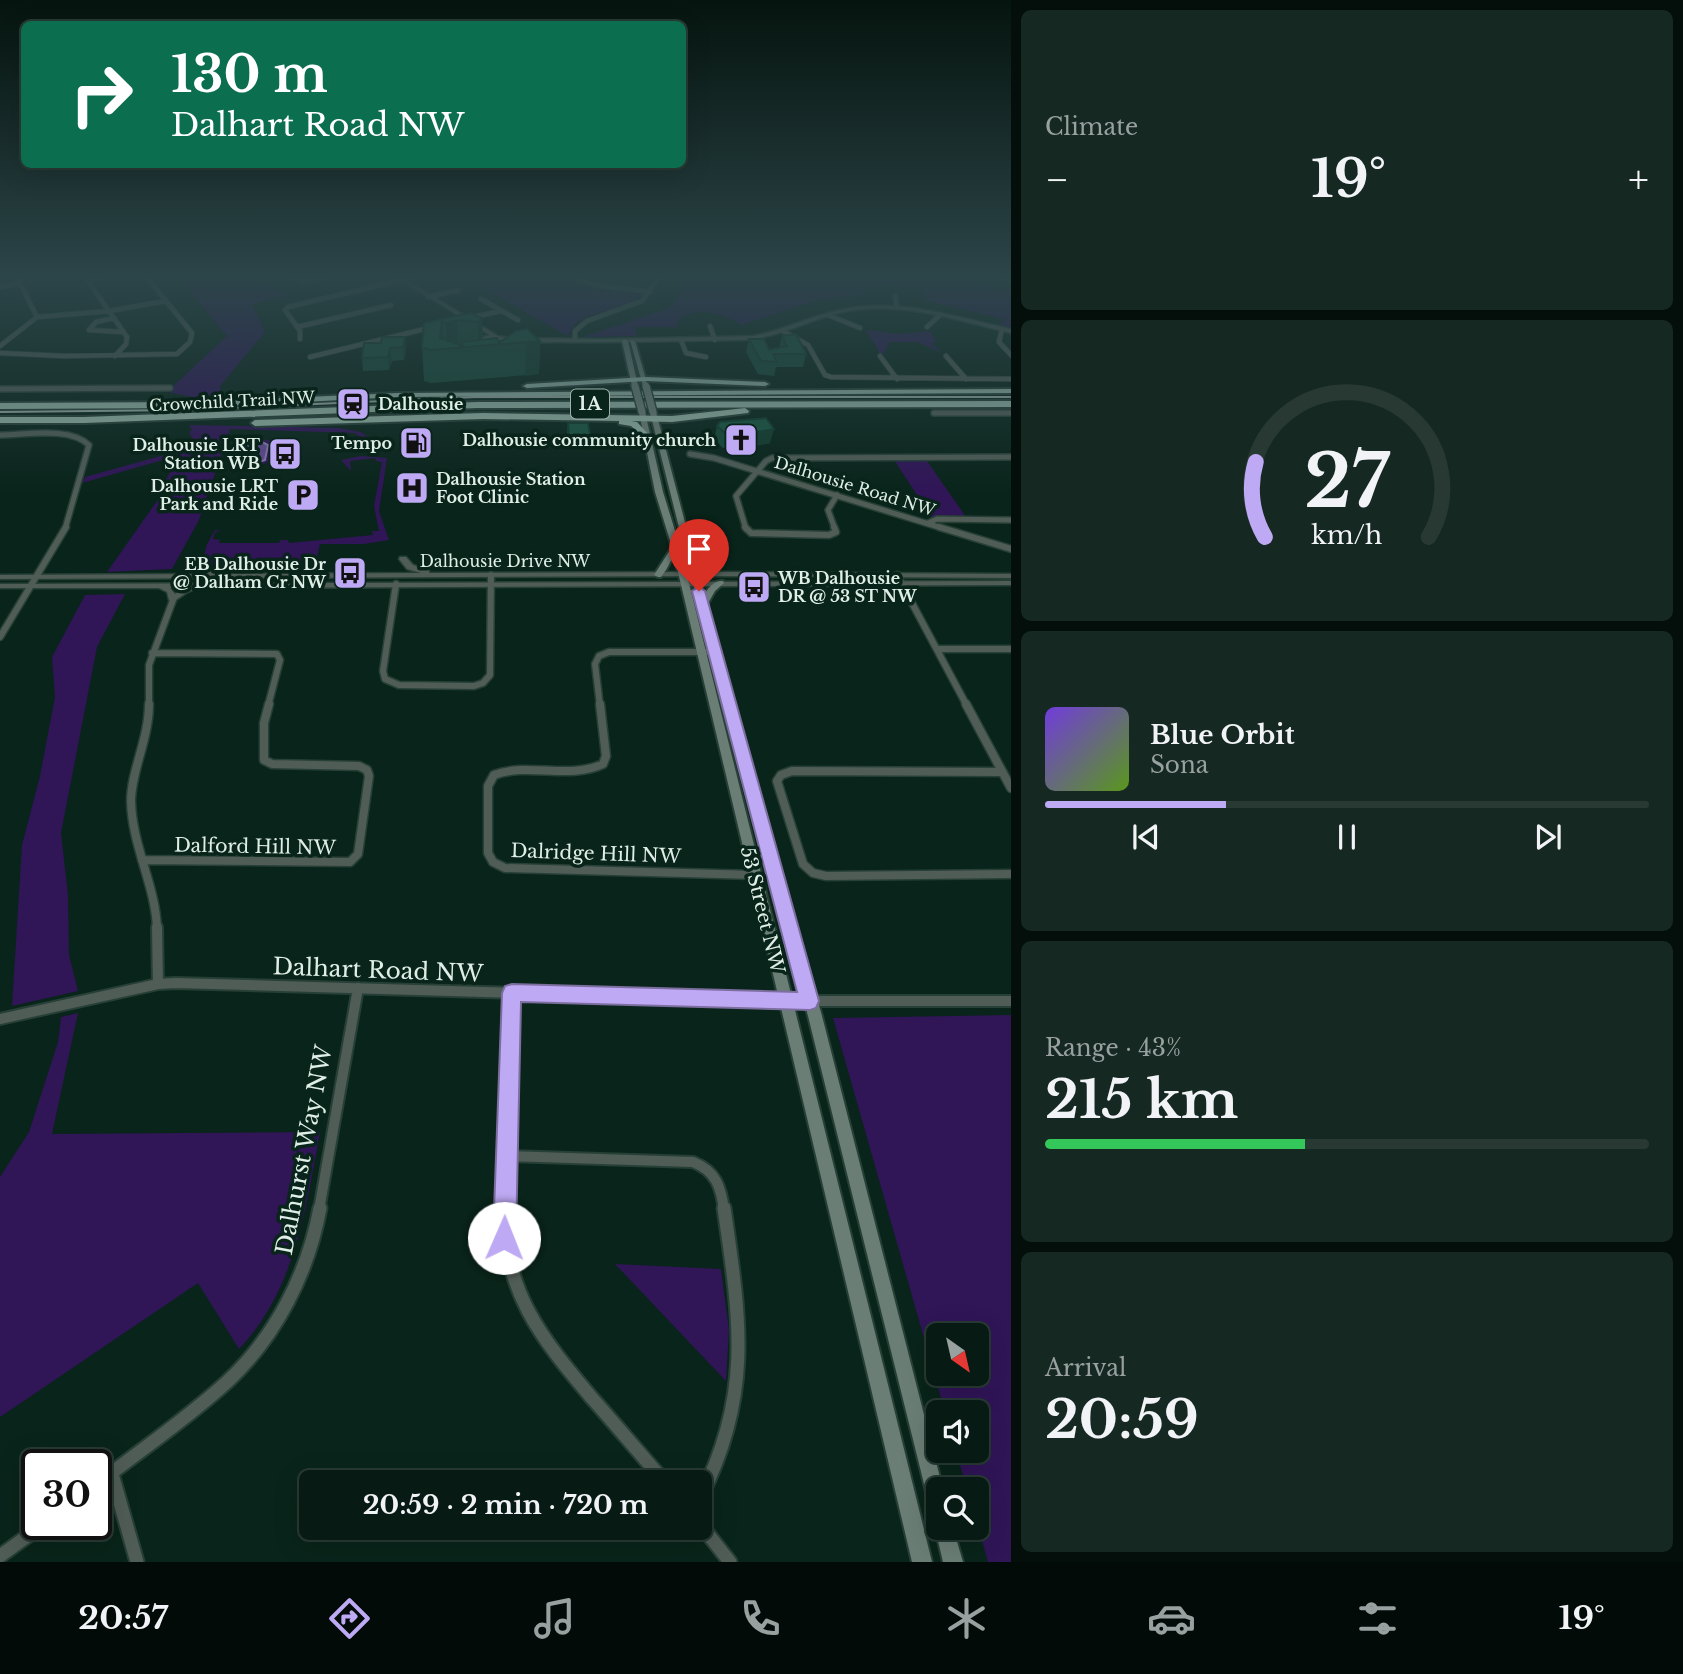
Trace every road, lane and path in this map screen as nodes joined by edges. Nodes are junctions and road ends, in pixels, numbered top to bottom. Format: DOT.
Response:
graph roads {
  1 [pos="122,348"];
  2 [pos="182,348"];
  3 [pos="348,348"];
  4 [pos="629,348"];
  5 [pos="631,348"];
  6 [pos="685,348"];
  7 [pos="810,348"];
  8 [pos="0,353"];
  9 [pos="115,356"];
  10 [pos="880,356"];
  11 [pos="946,356"];
  12 [pos="310,357"];
  13 [pos="706,357"];
  14 [pos="631,369"];
  15 [pos="610,379"];
  16 [pos="644,379"];
  17 [pos="897,379"];
  18 [pos="966,379"];
  19 [pos="1011,379"];
  20 [pos="635,382"];
  21 [pos="170,388"];
  22 [pos="0,389"];
  23 [pos="924,391"];
  24 [pos="1011,391"];
  25 [pos="398,395"];
  26 [pos="1011,404"];
  27 [pos="862,405"];
  28 [pos="0,406"];
  29 [pos="1011,412"];
  30 [pos="934,413"];
  31 [pos="642,415"];
  32 [pos="653,415"];
  33 [pos="572,419"];
  34 [pos="672,419"];
  35 [pos="0,420"];
  36 [pos="84,420"];
  37 [pos="657,433"];
  38 [pos="0,435"];
  39 [pos="646,437"];
  40 [pos="690,454"];
  41 [pos="1011,457"];
  42 [pos="757,471"];
  43 [pos="837,495"];
  44 [pos="970,519"];
  45 [pos="1011,520"];
  46 [pos="928,523"];
  47 [pos="969,535"];
  48 [pos="676,547"];
  49 [pos="1011,549"];
  50 [pos="403,559"];
  51 [pos="194,560"];
  52 [pos="658,575"];
  53 [pos="213,576"];
  54 [pos="440,576"];
  55 [pos="1011,576"];
  56 [pos="0,577"];
  57 [pos="39,577"];
  58 [pos="696,578"];
  59 [pos="683,579"];
  60 [pos="899,579"];
  61 [pos="491,580"];
  62 [pos="720,583"];
  63 [pos="1011,583"];
  64 [pos="396,584"];
  65 [pos="160,585"];
  66 [pos="202,585"];
  67 [pos="0,586"];
  68 [pos="33,586"];
  69 [pos="173,600"];
  70 [pos="703,605"];
  71 [pos="0,636"];
  72 [pos="938,649"];
  73 [pos="1011,649"];
  74 [pos="699,652"];
  75 [pos="716,652"];
  76 [pos="152,653"];
  77 [pos="1002,772"];
  78 [pos="1011,789"];
  79 [pos="142,860"];
  80 [pos="1011,874"];
  81 [pos="754,875"];
  82 [pos="158,984"];
  83 [pos="358,988"];
  84 [pos="512,993"];
  85 [pos="1011,1000"];
  86 [pos="787,1001"];
  87 [pos="810,1001"];
  88 [pos="0,1019"];
  89 [pos="506,1156"];
  90 [pos="655,1470"];
  91 [pos="112,1474"];
  92 [pos="712,1475"];
  93 [pos="931,1477"];
  94 [pos="712,1539"];
  95 [pos="22,1540"];
  96 [pos="947,1540"];
  97 [pos="0,1556"];
  98 [pos="137,1562"];
  99 [pos="730,1562"];
  100 [pos="922,1562"];
  101 [pos="953,1562"];
  1 -- 9 [label="street"];
  2 -- 9 [label="street"];
  3 -- 12 [label="street"];
  4 -- 14 [label="main road, 53 Street NW"];
  5 -- 16 [label="main road, 53 Street NW"];
  6 -- 13 [label="street"];
  7 -- 17 [label="street"];
  8 -- 9 [label="street"];
  10 -- 17 [label="street"];
  11 -- 18 [label="street"];
  14 -- 15 [label="highway"];
  14 -- 20 [label="main road, 53 Street NW"];
  15 -- 20 [label="highway"];
  15 -- 25 [label="highway"];
  16 -- 20 [label="highway"];
  16 -- 23 [label="highway"];
  16 -- 32 [label="main road, 53 Street NW, bridge"];
  17 -- 18 [label="street"];
  18 -- 19 [label="street"];
  20 -- 31 [label="main road, 53 Street NW, bridge"];
  21 -- 22 [label="street"];
  23 -- 24 [label="highway, Crowchild Trail NW / 1A"];
  23 -- 25 [label="highway, Crowchild Trail NW / 1A"];
  25 -- 28 [label="highway, Crowchild Trail NW / 1A"];
  26 -- 27 [label="highway, Crowchild Trail NW / 1A"];
  27 -- 34 [label="highway"];
  27 -- 36 [label="highway, Crowchild Trail NW / 1A"];
  29 -- 30 [label="street"];
  31 -- 32 [label="highway"];
  31 -- 33 [label="highway"];
  31 -- 39 [label="main road, 53 Street NW"];
  32 -- 34 [label="highway"];
  32 -- 37 [label="main road, 53 Street NW"];
  33 -- 36 [label="highway"];
  33 -- 39 [label="highway"];
  34 -- 37 [label="highway"];
  35 -- 36 [label="highway, Crowchild Trail NW / 1A"];
  37 -- 58 [label="main road, 53 Street NW"];
  38 -- 57 [label="street"];
  39 -- 48 [label="main road, 53 Street NW"];
  40 -- 42 [label="street, Dalhousie Road NW"];
  41 -- 42 [label="street"];
  42 -- 43 [label="street, Dalhousie Road NW"];
  42 -- 43 [label="street"];
  43 -- 46 [label="street, Dalhousie Road NW"];
  44 -- 45 [label="street"];
  44 -- 46 [label="street"];
  44 -- 47 [label="street"];
  46 -- 47 [label="street, Dalhousie Road NW"];
  47 -- 49 [label="street, Dalhousie Road NW"];
  48 -- 52 [label="main road"];
  48 -- 59 [label="main road, 53 Street NW"];
  50 -- 54 [label="street"];
  51 -- 53 [label="street"];
  52 -- 59 [label="street, Dalhousie Drive NW"];
  52 -- 61 [label="street, Dalhousie Drive NW"];
  53 -- 54 [label="street, Dalhousie Drive NW"];
  53 -- 57 [label="street, Dalhousie Drive NW"];
  54 -- 61 [label="street, Dalhousie Drive NW"];
  55 -- 60 [label="street, Dalhousie Drive NW"];
  56 -- 57 [label="street, Dalhousie Drive NW"];
  57 -- 68 [label="street"];
  58 -- 59 [label="street, Dalhousie Drive NW"];
  58 -- 60 [label="street, Dalhousie Drive NW"];
  58 -- 62 [label="street, Dalhousie Drive NW"];
  58 -- 70 [label="main road, 53 Street NW"];
  59 -- 61 [label="street, Dalhousie Drive NW"];
  59 -- 74 [label="main road, 53 Street NW"];
  60 -- 62 [label="street, Dalhousie Drive NW"];
  60 -- 63 [label="street, Dalhousie Drive NW"];
  60 -- 72 [label="street"];
  61 -- 64 [label="street, Dalhousie Drive NW"];
  61 -- 64 [label="street"];
  62 -- 70 [label="main road"];
  64 -- 66 [label="street, Dalhousie Drive NW"];
  65 -- 66 [label="street, Dalhousie Drive NW"];
  65 -- 68 [label="street, Dalhousie Drive NW"];
  65 -- 69 [label="street"];
  66 -- 69 [label="street"];
  67 -- 68 [label="street, Dalhousie Drive NW"];
  68 -- 71 [label="street"];
  69 -- 76 [label="street"];
  70 -- 75 [label="main road, 53 Street NW"];
  72 -- 73 [label="street"];
  72 -- 77 [label="street"];
  74 -- 75 [label="street, Dalridge Hill NW"];
  74 -- 81 [label="main road, 53 Street NW"];
  74 -- 81 [label="street, Dalridge Hill NW"];
  75 -- 87 [label="main road, 53 Street NW"];
  76 -- 79 [label="street"];
  76 -- 79 [label="street, Dalford Hill NW"];
  77 -- 78 [label="street"];
  77 -- 80 [label="street"];
  79 -- 82 [label="street"];
  81 -- 86 [label="main road, 53 Street NW"];
  82 -- 83 [label="street, Dalhart Road NW"];
  82 -- 88 [label="street, Dalhart Road NW"];
  83 -- 84 [label="street, Dalhart Road NW"];
  83 -- 91 [label="street, Dalhurst Way NW"];
  84 -- 86 [label="street, Dalhart Road NW"];
  84 -- 89 [label="street"];
  85 -- 87 [label="street, Dalhart Road NW"];
  86 -- 87 [label="street, Dalhart Road NW"];
  86 -- 100 [label="main road, 53 Street NW"];
  87 -- 93 [label="main road, 53 Street NW"];
  89 -- 90 [label="street"];
  89 -- 92 [label="street"];
  91 -- 98 [label="street"];
  94 -- 99 [label="street"];
  95 -- 97 [label="street"];
  96 -- 101 [label="main road"];
}
